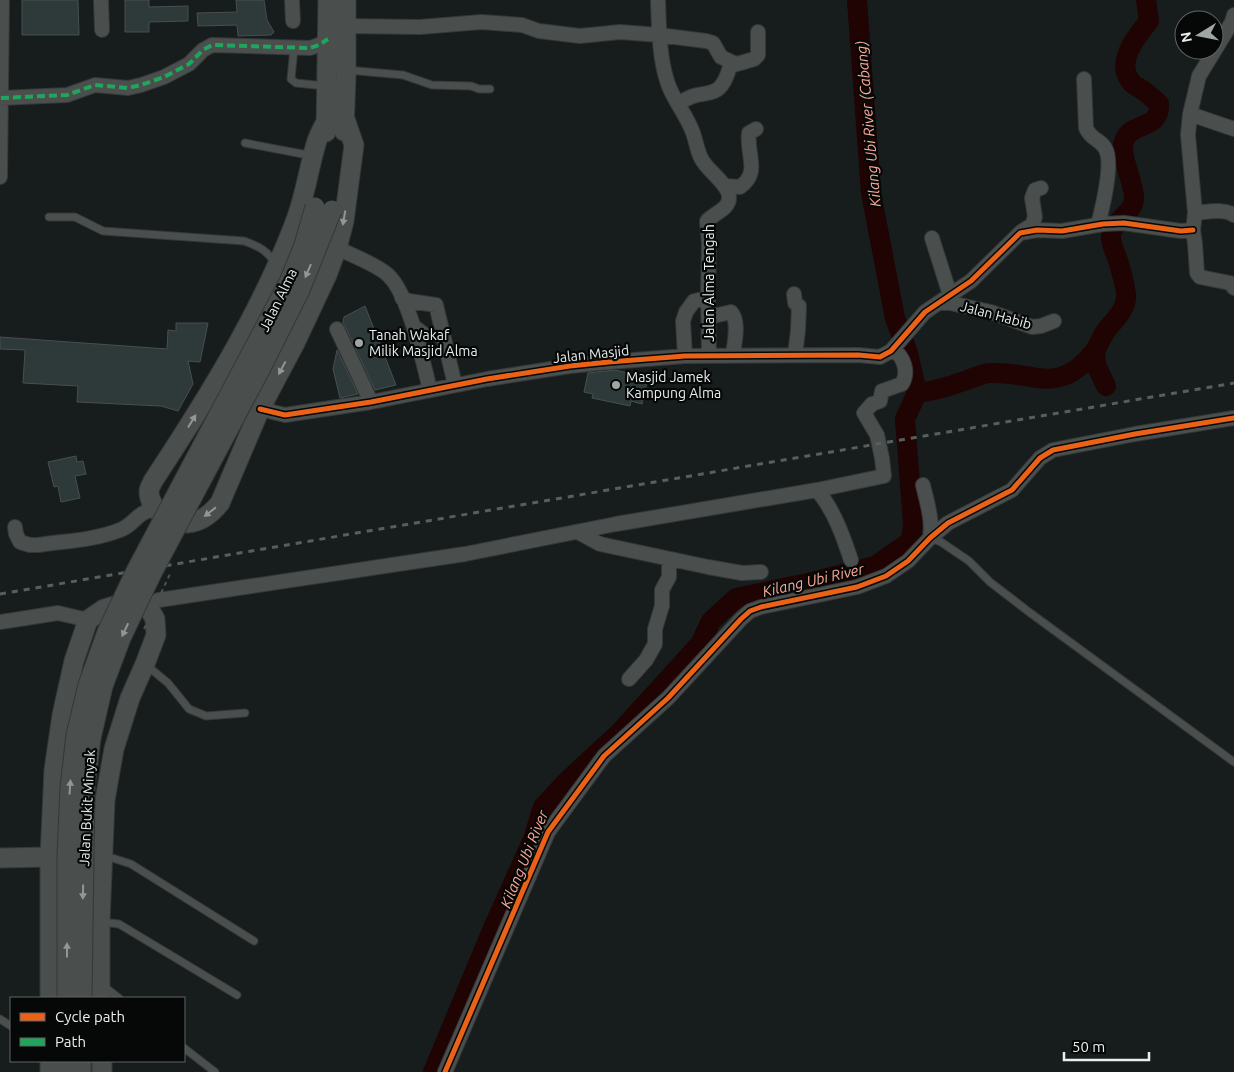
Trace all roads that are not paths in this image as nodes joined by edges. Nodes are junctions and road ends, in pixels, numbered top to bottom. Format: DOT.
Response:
graph roads {
  1 [pos="102,0"];
  2 [pos="292,0"];
  3 [pos="328,0"];
  4 [pos="346,0"];
  5 [pos="658,0"];
  6 [pos="1,9"];
  7 [pos="1233,19"];
  8 [pos="293,21"];
  9 [pos="346,26"];
  10 [pos="102,30"];
  11 [pos="758,32"];
  12 [pos="659,35"];
  13 [pos="328,39"];
  14 [pos="294,48"];
  15 [pos="736,64"];
  16 [pos="346,70"];
  17 [pos="1084,79"];
  18 [pos="328,86"];
  19 [pos="490,90"];
  20 [pos="1,98"];
  21 [pos="679,104"];
  22 [pos="1190,114"];
  23 [pos="336,119"];
  24 [pos="756,129"];
  25 [pos="1234,129"];
  26 [pos="245,143"];
  27 [pos="314,156"];
  28 [pos="0,177"];
  29 [pos="725,186"];
  30 [pos="1041,188"];
  31 [pos="1195,213"];
  32 [pos="1234,215"];
  33 [pos="49,218"];
  34 [pos="1101,225"];
  35 [pos="1193,230"];
  36 [pos="1020,232"];
  37 [pos="932,238"];
  38 [pos="337,248"];
  39 [pos="276,266"];
  40 [pos="1234,288"];
  41 [pos="794,294"];
  42 [pos="402,298"];
  43 [pos="708,298"];
  44 [pos="944,299"];
  45 [pos="410,316"];
  46 [pos="709,316"];
  47 [pos="1054,322"];
  48 [pos="337,329"];
  49 [pos="446,344"];
  50 [pos="894,348"];
  51 [pos="733,355"];
  52 [pos="795,355"];
  53 [pos="685,356"];
  54 [pos="709,356"];
  55 [pos="455,385"];
  56 [pos="430,390"];
  57 [pos="371,402"];
  58 [pos="260,409"];
  59 [pos="1234,418"];
  60 [pos="923,485"];
  61 [pos="817,490"];
  62 [pos="157,509"];
  63 [pos="16,527"];
  64 [pos="578,532"];
  65 [pos="930,538"];
  66 [pos="669,560"];
  67 [pos="851,560"];
  68 [pos="144,572"];
  69 [pos="761,572"];
  70 [pos="148,605"];
  71 [pos="88,620"];
  72 [pos="0,622"];
  73 [pos="145,664"];
  74 [pos="630,679"];
  75 [pos="245,713"];
  76 [pos="1234,762"];
  77 [pos="103,855"];
  78 [pos="50,857"];
  79 [pos="0,858"];
  80 [pos="100,922"];
  81 [pos="254,941"];
  82 [pos="100,991"];
  83 [pos="237,995"];
  84 [pos="50,997"];
  85 [pos="67,997"];
  86 [pos="82,997"];
  87 [pos="116,997"];
  88 [pos="185,1049"];
  89 [pos="215,1072"];
  90 [pos="445,1072"];
  1 -- 10 [label="street"];
  2 -- 8 [label="street"];
  3 -- 13 [label="main road, Jalan Alma"];
  4 -- 9 [label="main road, Jalan Alma"];
  5 -- 12 [label="street"];
  6 -- 20 [label="street"];
  7 -- 22 [label="street"];
  9 -- 12 [label="street"];
  9 -- 16 [label="main road, Jalan Alma"];
  11 -- 15 [label="street"];
  12 -- 15 [label="street"];
  12 -- 21 [label="street"];
  13 -- 14 [label="street"];
  13 -- 18 [label="main road, Jalan Alma"];
  14 -- 18 [label="lane"];
  14 -- 20 [label="street"];
  15 -- 21 [label="street"];
  16 -- 19 [label="lane"];
  16 -- 23 [label="main road, Jalan Alma"];
  17 -- 34 [label="street"];
  18 -- 23 [label="main road, Jalan Alma"];
  20 -- 28 [label="street"];
  21 -- 29 [label="street"];
  22 -- 25 [label="street"];
  22 -- 31 [label="street"];
  23 -- 27 [label="main road"];
  23 -- 38 [label="main road, one-way"];
  23 -- 68 [label="main road, Jalan Alma, bridge"];
  24 -- 29 [label="street"];
  26 -- 27 [label="lane"];
  27 -- 39 [label="main road"];
  29 -- 43 [label="street, Jalan Alma Tengah"];
  30 -- 36 [label="street"];
  31 -- 32 [label="street"];
  31 -- 35 [label="street"];
  33 -- 39 [label="lane"];
  34 -- 35 [label="street"];
  34 -- 36 [label="street"];
  35 -- 40 [label="street"];
  36 -- 44 [label="street"];
  37 -- 44 [label="street"];
  38 -- 42 [label="street"];
  38 -- 58 [label="main road, one-way"];
  62 -- 39 [label="main road, one-way"];
  41 -- 52 [label="street"];
  42 -- 45 [label="street"];
  42 -- 49 [label="street"];
  43 -- 46 [label="street, Jalan Alma Tengah"];
  43 -- 53 [label="street"];
  44 -- 47 [label="street, Jalan Habib"];
  44 -- 50 [label="street"];
  45 -- 49 [label="lane"];
  45 -- 56 [label="street"];
  46 -- 51 [label="street"];
  46 -- 54 [label="street, Jalan Alma Tengah"];
  48 -- 57 [label="street"];
  49 -- 55 [label="street"];
  50 -- 52 [label="street, Jalan Masjid"];
  50 -- 61 [label="street"];
  51 -- 52 [label="street, Jalan Masjid"];
  51 -- 54 [label="street, Jalan Masjid"];
  53 -- 54 [label="street, Jalan Masjid"];
  53 -- 55 [label="street, Jalan Masjid"];
  55 -- 56 [label="street, Jalan Masjid"];
  56 -- 57 [label="street, Jalan Masjid"];
  57 -- 58 [label="street, Jalan Masjid"];
  58 -- 62 [label="main road, one-way"];
  59 -- 65 [label="street"];
  60 -- 65 [label="street"];
  61 -- 64 [label="street"];
  61 -- 67 [label="street"];
  62 -- 63 [label="street"];
  64 -- 66 [label="street"];
  64 -- 70 [label="street"];
  65 -- 76 [label="lane"];
  65 -- 90 [label="street"];
  66 -- 69 [label="street"];
  66 -- 74 [label="street"];
  85 -- 68 [label="main road, Jalan Bukit Minyak, one-way, bridge"];
  68 -- 86 [label="main road, Jalan Bukit Minyak, one-way, bridge"];
  70 -- 71 [label="main road"];
  70 -- 73 [label="main road"];
  71 -- 72 [label="street"];
  71 -- 78 [label="main road"];
  73 -- 75 [label="lane"];
  73 -- 77 [label="main road"];
  77 -- 80 [label="main road"];
  77 -- 81 [label="lane"];
  78 -- 79 [label="main road"];
  78 -- 84 [label="main road"];
  80 -- 82 [label="main road"];
  80 -- 83 [label="lane"];
  82 -- 87 [label="lane"];
  88 -- 89 [label="lane"];
}
